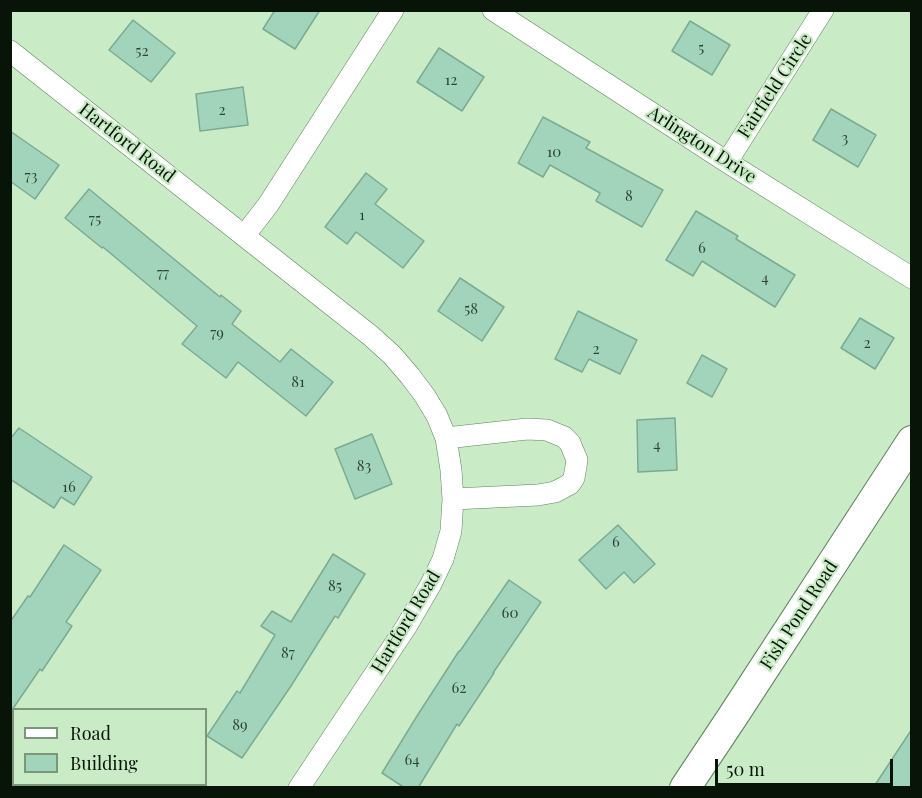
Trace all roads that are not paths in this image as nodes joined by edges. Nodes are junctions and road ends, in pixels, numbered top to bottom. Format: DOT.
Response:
graph roads {
  1 [pos="393,10"];
  2 [pos="493,10"];
  3 [pos="823,10"];
  4 [pos="10,51"];
  5 [pos="727,162"];
  6 [pos="244,236"];
  7 [pos="912,278"];
  8 [pos="446,438"];
  9 [pos="912,441"];
  10 [pos="453,499"];
  11 [pos="299,788"];
  12 [pos="685,788"];
  1 -- 6 [label="street"];
  2 -- 5 [label="street, Arlington Drive"];
  3 -- 5 [label="street, Fairfield Circle"];
  4 -- 6 [label="street, Hartford Road"];
  5 -- 7 [label="street, Arlington Drive"];
  6 -- 8 [label="street, Hartford Road"];
  8 -- 10 [label="street, Hartford Road"];
  8 -- 10 [label="street"];
  9 -- 12 [label="street, Fish Pond Road"];
  10 -- 11 [label="street, Hartford Road"];
}
